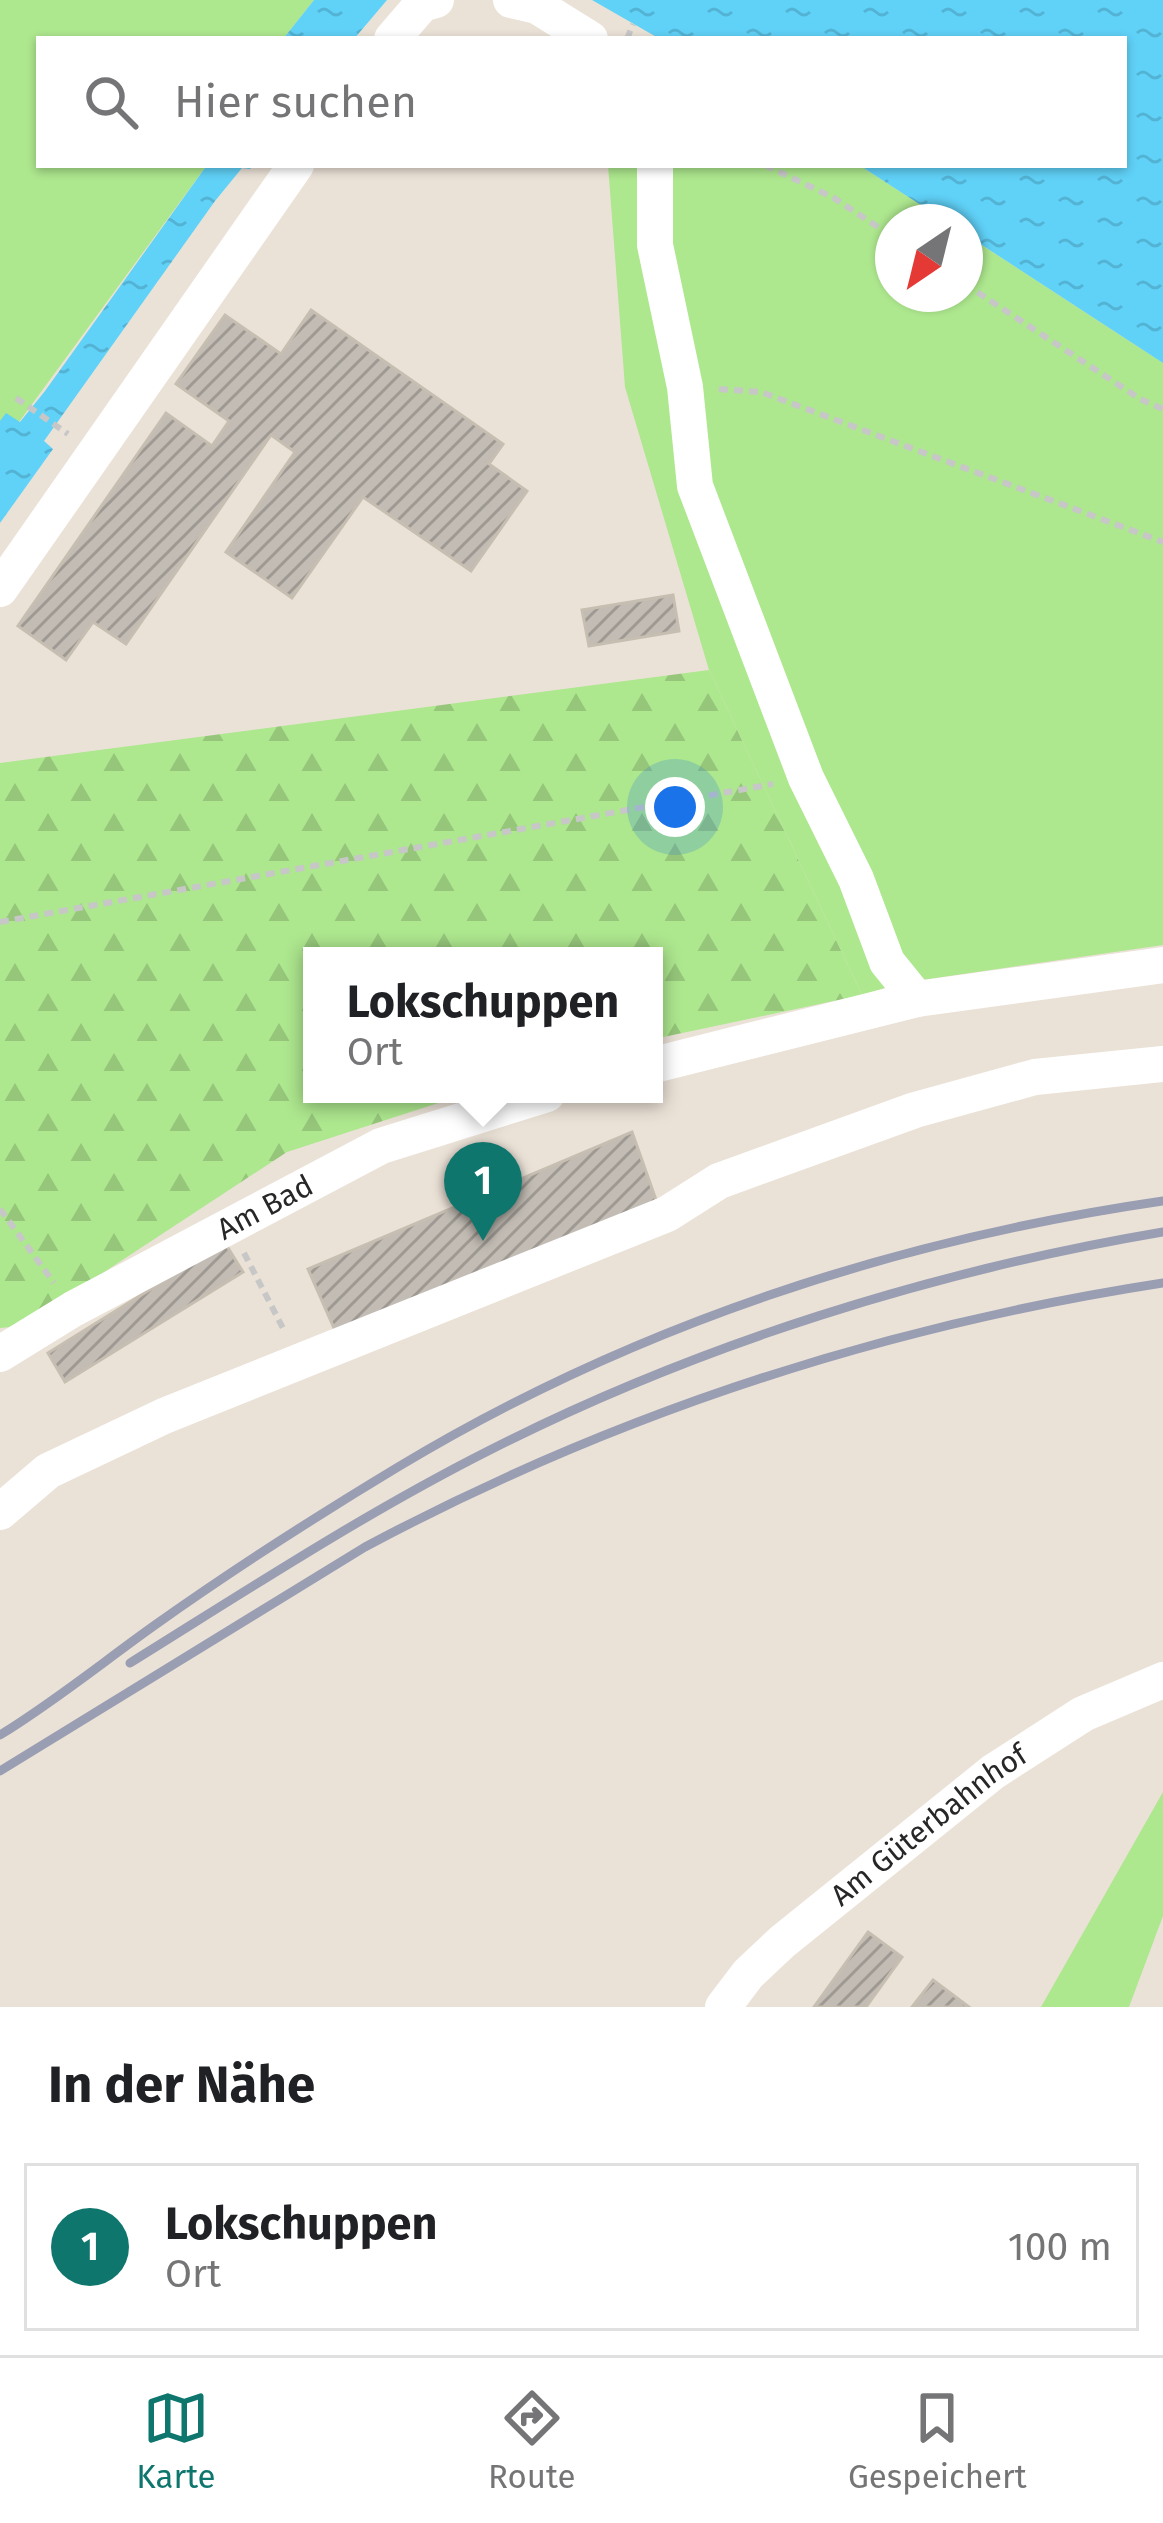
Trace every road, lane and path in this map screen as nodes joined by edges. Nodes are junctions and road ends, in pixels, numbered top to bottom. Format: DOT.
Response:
graph roads {
  1 [pos="436,0"];
  2 [pos="511,0"];
  3 [pos="633,24"];
  4 [pos="395,36"];
  5 [pos="585,36"];
  6 [pos="628,36"];
  7 [pos="294,168"];
  8 [pos="655,168"];
  9 [pos="771,168"];
  10 [pos="875,225"];
  11 [pos="983,296"];
  12 [pos="685,387"];
  13 [pos="16,398"];
  14 [pos="1163,409"];
  15 [pos="56,426"];
  16 [pos="1163,542"];
  17 [pos="0,590"];
  18 [pos="806,778"];
  19 [pos="0,922"];
  20 [pos="1163,965"];
  21 [pos="917,999"];
  22 [pos="663,1063"];
  23 [pos="1163,1064"];
  24 [pos="518,1103"];
  25 [pos="0,1209"];
  26 [pos="263,1290"];
  27 [pos="73,1309"];
  28 [pos="0,1354"];
  29 [pos="301,1362"];
  30 [pos="0,1512"];
  31 [pos="1163,1680"];
  32 [pos="722,2007"];
  1 -- 4 [label="street"];
  2 -- 5 [label="street"];
  3 -- 6 [label="path"];
  7 -- 17 [label="street"];
  8 -- 12 [label="street"];
  9 -- 10 [label="path"];
  11 -- 14 [label="path"];
  12 -- 16 [label="path"];
  12 -- 18 [label="street"];
  13 -- 15 [label="path"];
  18 -- 19 [label="path"];
  18 -- 21 [label="street"];
  20 -- 21 [label="street"];
  21 -- 22 [label="street"];
  23 -- 29 [label="street"];
  24 -- 27 [label="street, Am Bad"];
  25 -- 27 [label="path"];
  26 -- 29 [label="path"];
  27 -- 28 [label="street, Am Bad"];
  29 -- 30 [label="street"];
  31 -- 32 [label="street, Am Güterbahnhof"];
}
